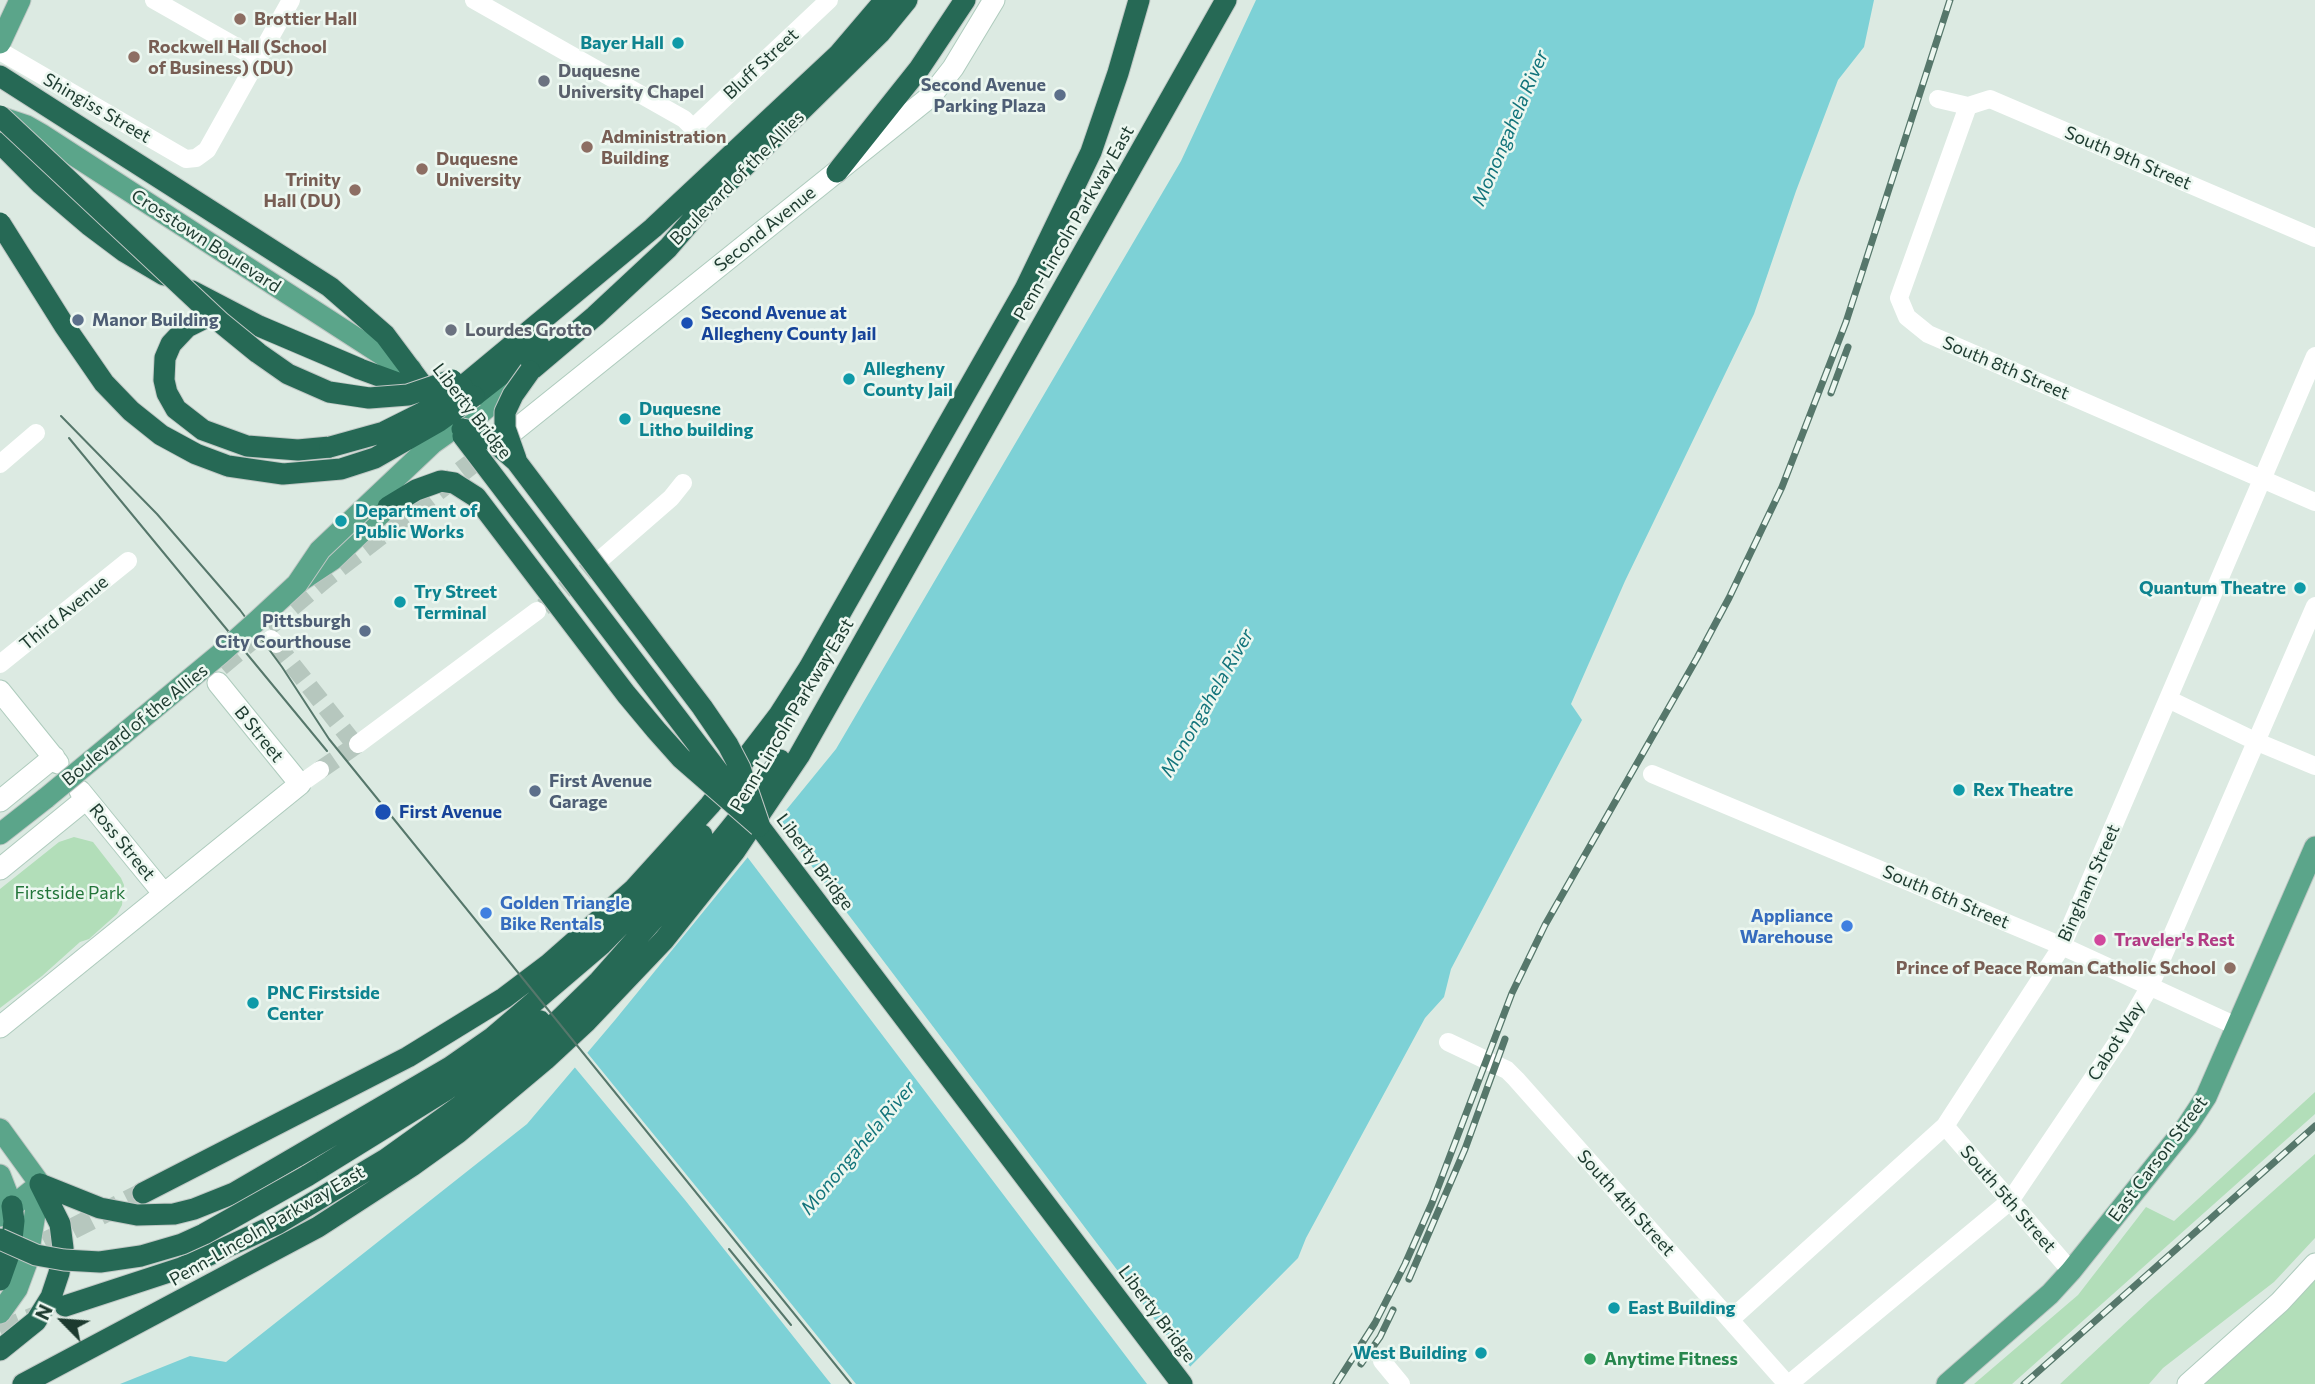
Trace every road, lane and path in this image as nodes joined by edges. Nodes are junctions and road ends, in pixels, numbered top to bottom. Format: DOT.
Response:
graph roads {
  1 [pos="20,0"];
  2 [pos="154,0"];
  3 [pos="291,0"];
  4 [pos="474,0"];
  5 [pos="829,0"];
  6 [pos="885,0"];
  7 [pos="907,0"];
  8 [pos="965,0"];
  9 [pos="994,0"];
  10 [pos="1139,0"];
  11 [pos="1226,0"];
  12 [pos="0,43"];
  13 [pos="0,51"];
  14 [pos="258,59"];
  15 [pos="0,76"];
  16 [pos="1938,99"];
  17 [pos="1968,106"];
  18 [pos="0,116"];
  19 [pos="0,143"];
  20 [pos="837,172"];
  21 [pos="704,206"];
  22 [pos="0,223"];
  23 [pos="2315,239"];
  24 [pos="259,326"];
  25 [pos="2315,356"];
  26 [pos="411,369"];
  27 [pos="530,371"];
  28 [pos="463,387"];
  29 [pos="429,394"];
  30 [pos="462,432"];
  31 [pos="36,433"];
  32 [pos="510,434"];
  33 [pos="516,461"];
  34 [pos="0,464"];
  35 [pos="2263,479"];
  36 [pos="683,483"];
  37 [pos="2315,502"];
  38 [pos="387,507"];
  39 [pos="602,558"];
  40 [pos="128,561"];
  41 [pos="297,584"];
  42 [pos="2315,606"];
  43 [pos="537,611"];
  44 [pos="868,633"];
  45 [pos="0,664"];
  46 [pos="218,683"];
  47 [pos="0,691"];
  48 [pos="2168,699"];
  49 [pos="779,715"];
  50 [pos="2255,741"];
  51 [pos="358,744"];
  52 [pos="2315,766"];
  53 [pos="320,770"];
  54 [pos="1652,774"];
  55 [pos="300,783"];
  56 [pos="0,801"];
  57 [pos="759,826"];
  58 [pos="0,834"];
  59 [pos="2315,847"];
  60 [pos="0,869"];
  61 [pos="164,894"];
  62 [pos="659,914"];
  63 [pos="2062,946"];
  64 [pos="2150,986"];
  65 [pos="0,1027"];
  66 [pos="2236,1027"];
  67 [pos="1448,1042"];
  68 [pos="1945,1126"];
  69 [pos="0,1129"];
  70 [pos="0,1175"];
  71 [pos="40,1184"];
  72 [pos="143,1193"];
  73 [pos="2010,1200"];
  74 [pos="6,1211"];
  75 [pos="0,1239"];
  76 [pos="2315,1264"];
  77 [pos="2071,1271"];
  78 [pos="0,1280"];
  79 [pos="65,1306"];
  80 [pos="0,1313"];
  81 [pos="1730,1320"];
  82 [pos="0,1350"];
  83 [pos="1382,1361"];
  84 [pos="23,1384"];
  85 [pos="1182,1384"];
  86 [pos="1401,1384"];
  87 [pos="1788,1384"];
  88 [pos="1947,1384"];
  89 [pos="2188,1384"];
  1 -- 12 [label="main road"];
  2 -- 14 [label="street"];
  3 -- 14 [label="street"];
  4 -- 5 [label="street, Bluff Street"];
  6 -- 28 [label="highway, Boulevard of the Allies"];
  7 -- 21 [label="highway, Boulevard of the Allies"];
  8 -- 20 [label="highway"];
  9 -- 20 [label="main road, Second Avenue"];
  10 -- 49 [label="highway, Penn-Lincoln Parkway East"];
  11 -- 44 [label="highway, Penn-Lincoln Parkway East"];
  13 -- 14 [label="street, Shingiss Street"];
  15 -- 26 [label="highway, Liberty Bridge"];
  16 -- 17 [label="street, South 9th Street"];
  17 -- 23 [label="street, South 9th Street"];
  17 -- 35 [label="street, South 8th Street"];
  18 -- 26 [label="main road, Crosstown Boulevard"];
  18 -- 28 [label="highway, bridge"];
  19 -- 24 [label="highway, bridge"];
  20 -- 32 [label="main road, Second Avenue"];
  21 -- 27 [label="highway, Boulevard of the Allies"];
  21 -- 28 [label="highway"];
  22 -- 28 [label="highway, bridge"];
  24 -- 28 [label="highway, bridge"];
  24 -- 29 [label="highway"];
  25 -- 35 [label="street, Bingham Street"];
  26 -- 29 [label="highway, Liberty Bridge"];
  27 -- 30 [label="main road, Boulevard of the Allies, bridge"];
  27 -- 33 [label="highway, bridge"];
  29 -- 30 [label="highway, Liberty Bridge"];
  30 -- 33 [label="highway, bridge"];
  30 -- 38 [label="main road, Boulevard of the Allies, bridge"];
  30 -- 41 [label="main road, Boulevard of the Allies, bridge"];
  30 -- 57 [label="highway, Liberty Bridge, bridge"];
  31 -- 34 [label="street"];
  33 -- 57 [label="highway, bridge"];
  35 -- 37 [label="street, South 8th Street"];
  35 -- 48 [label="street, Bingham Street"];
  36 -- 39 [label="street"];
  38 -- 41 [label="main road, Boulevard of the Allies, bridge"];
  38 -- 57 [label="highway, bridge"];
  40 -- 45 [label="street, Third Avenue"];
  41 -- 58 [label="main road, Boulevard of the Allies, bridge"];
  42 -- 50 [label="street, Cabot Way"];
  43 -- 51 [label="street"];
  44 -- 62 [label="highway"];
  44 -- 84 [label="highway, Penn-Lincoln Parkway East"];
  46 -- 55 [label="main road, B Street"];
  47 -- 56 [label="main road"];
  48 -- 50 [label="street"];
  48 -- 63 [label="street, Bingham Street"];
  49 -- 71 [label="highway"];
  49 -- 72 [label="highway, Penn-Lincoln Parkway East"];
  50 -- 52 [label="street"];
  50 -- 64 [label="street, Cabot Way"];
  53 -- 55 [label="street"];
  54 -- 63 [label="street, South 6th Street"];
  55 -- 61 [label="main road"];
  57 -- 85 [label="highway, Liberty Bridge"];
  59 -- 66 [label="main road, East Carson Street"];
  60 -- 61 [label="main road, Ross Street"];
  61 -- 65 [label="main road"];
  62 -- 75 [label="highway, bridge"];
  62 -- 79 [label="highway"];
  63 -- 64 [label="street, South 6th Street"];
  63 -- 68 [label="street, Bingham Street"];
  64 -- 66 [label="street, South 6th Street"];
  64 -- 73 [label="street, Cabot Way"];
  66 -- 77 [label="main road, East Carson Street"];
  67 -- 81 [label="street, South 4th Street"];
  68 -- 73 [label="street, South 5th Street"];
  68 -- 81 [label="street, Bingham Street"];
  69 -- 71 [label="main road"];
  70 -- 74 [label="main road"];
  71 -- 74 [label="main road"];
  71 -- 80 [label="main road"];
  71 -- 82 [label="highway"];
  73 -- 77 [label="street, South 5th Street"];
  73 -- 87 [label="street, Cabot Way"];
  74 -- 78 [label="highway"];
  76 -- 89 [label="main road"];
  77 -- 88 [label="main road, East Carson Street"];
  81 -- 87 [label="street, South 4th Street"];
  83 -- 86 [label="street"];
}
